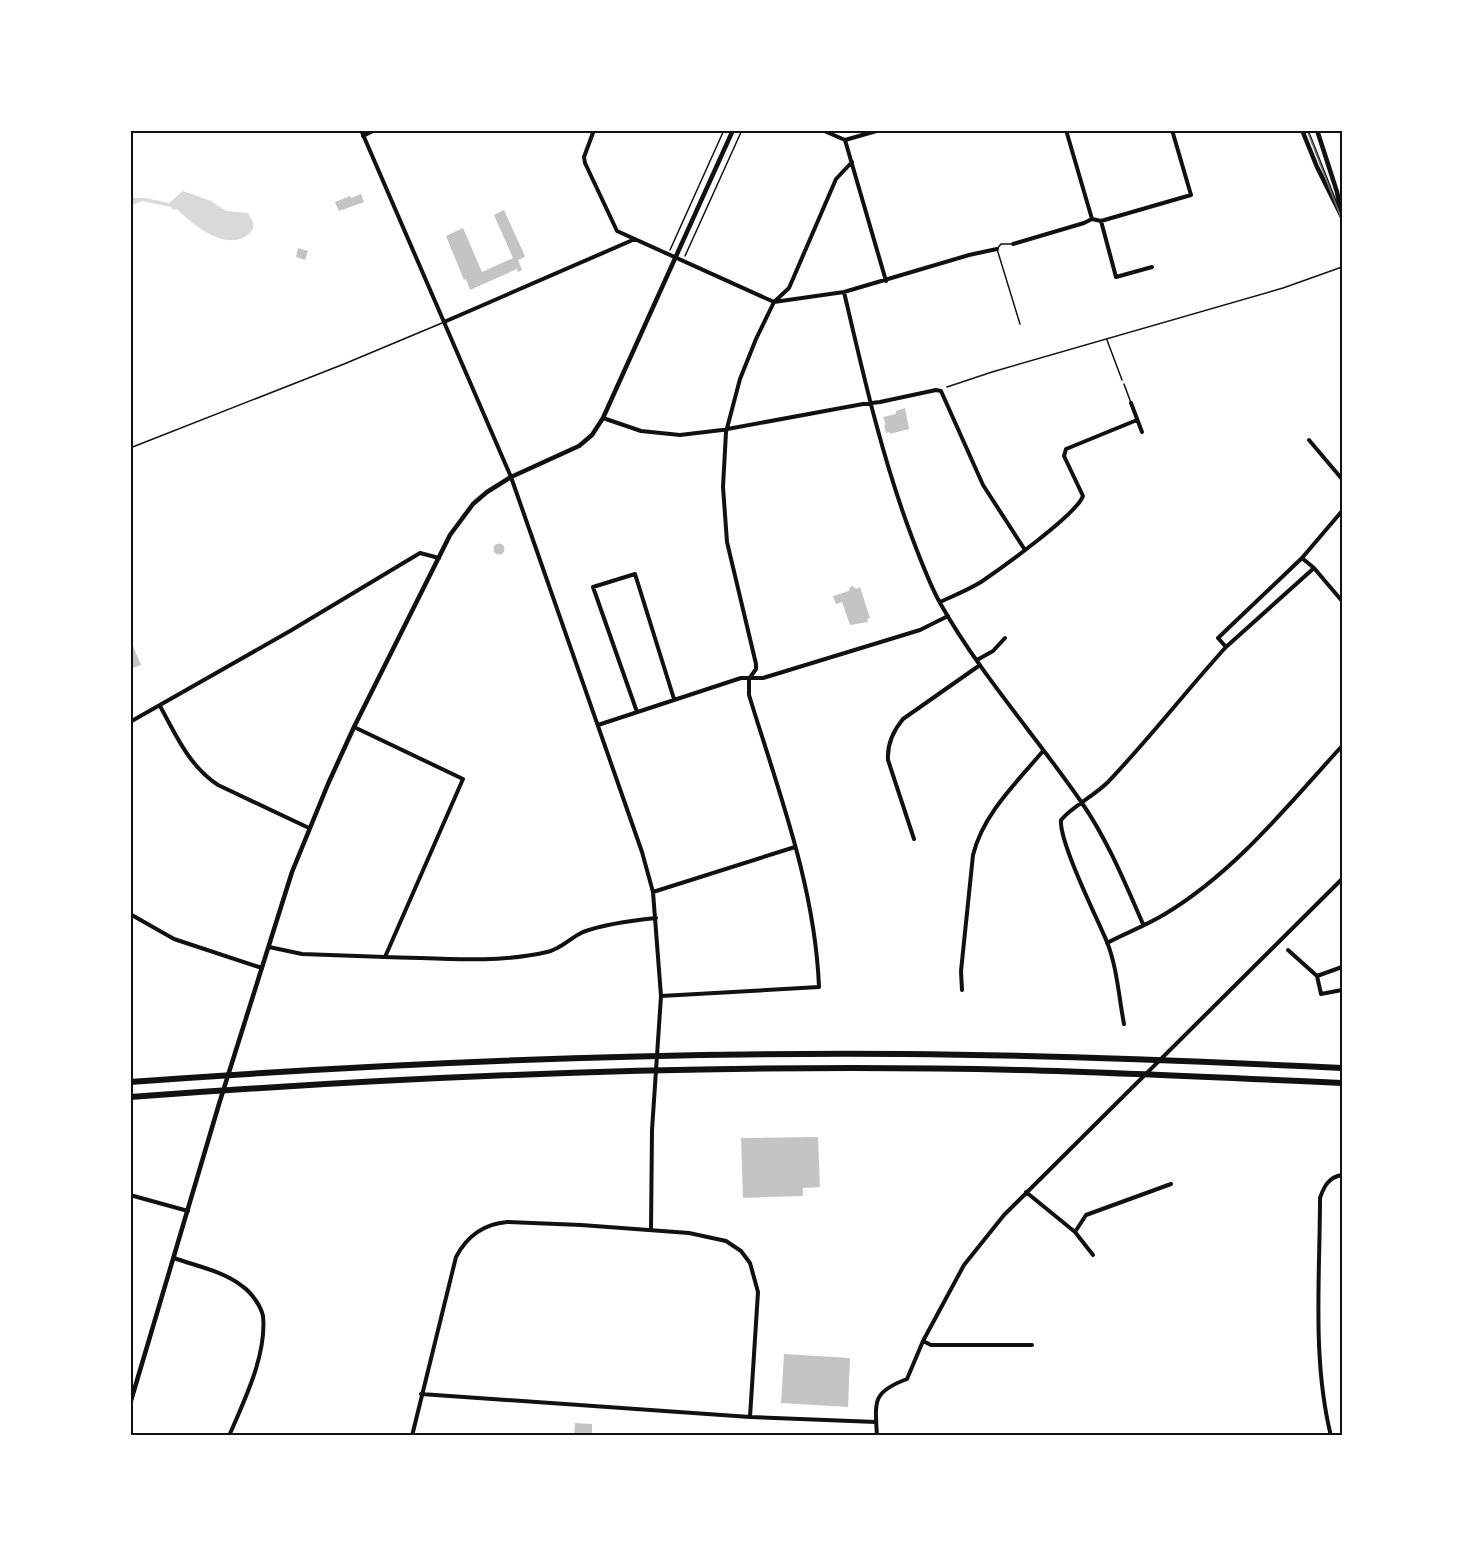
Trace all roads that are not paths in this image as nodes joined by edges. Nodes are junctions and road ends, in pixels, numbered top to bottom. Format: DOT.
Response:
graph roads {
  1 [pos="361,130"];
  2 [pos="375,130"];
  3 [pos="594,130"];
  4 [pos="733,130"];
  5 [pos="822,130"];
  6 [pos="880,130"];
  7 [pos="1066,130"];
  8 [pos="1172,130"];
  9 [pos="1302,130"];
  10 [pos="1308,130"];
  11 [pos="1317,130"];
  12 [pos="363,136"];
  13 [pos="845,140"];
  14 [pos="852,162"];
  15 [pos="1342,215"];
  16 [pos="1092,219"];
  17 [pos="1101,221"];
  18 [pos="635,239"];
  19 [pos="1013,244"];
  20 [pos="997,249"];
  21 [pos="675,256"];
  22 [pos="1152,267"];
  23 [pos="886,281"];
  24 [pos="844,292"];
  25 [pos="774,302"];
  26 [pos="444,322"];
  27 [pos="1020,324"];
  28 [pos="1124,384"];
  29 [pos="870,403"];
  30 [pos="1131,403"];
  31 [pos="603,418"];
  32 [pos="1137,420"];
  33 [pos="728,428"];
  34 [pos="1142,432"];
  35 [pos="1309,440"];
  36 [pos="130,448"];
  37 [pos="511,477"];
  38 [pos="1342,479"];
  39 [pos="1342,511"];
  40 [pos="1025,550"];
  41 [pos="439,558"];
  42 [pos="1302,558"];
  43 [pos="1314,568"];
  44 [pos="1342,601"];
  45 [pos="940,602"];
  46 [pos="948,616"];
  47 [pos="1005,638"];
  48 [pos="1226,647"];
  49 [pos="979,662"];
  50 [pos="749,679"];
  51 [pos="674,699"];
  52 [pos="160,706"];
  53 [pos="637,712"];
  54 [pos="130,722"];
  55 [pos="598,725"];
  56 [pos="354,727"];
  57 [pos="1342,746"];
  58 [pos="1044,751"];
  59 [pos="1083,804"];
  60 [pos="309,828"];
  61 [pos="914,839"];
  62 [pos="795,847"];
  63 [pos="1342,879"];
  64 [pos="654,892"];
  65 [pos="130,914"];
  66 [pos="656,918"];
  67 [pos="1143,924"];
  68 [pos="1107,943"];
  69 [pos="268,947"];
  70 [pos="1288,950"];
  71 [pos="385,957"];
  72 [pos="1342,967"];
  73 [pos="261,968"];
  74 [pos="1317,976"];
  75 [pos="962,990"];
  76 [pos="1342,990"];
  77 [pos="662,996"];
  78 [pos="1124,1024"];
  79 [pos="1342,1068"];
  80 [pos="130,1082"];
  81 [pos="1342,1083"];
  82 [pos="130,1097"];
  83 [pos="1342,1175"];
  84 [pos="1171,1184"];
  85 [pos="1026,1192"];
  86 [pos="130,1195"];
  87 [pos="188,1211"];
  88 [pos="651,1229"];
  89 [pos="1075,1232"];
  90 [pos="1093,1255"];
  91 [pos="174,1258"];
  92 [pos="923,1341"];
  93 [pos="1032,1345"];
  94 [pos="421,1394"];
  95 [pos="132,1396"];
  96 [pos="130,1404"];
  97 [pos="750,1417"];
  98 [pos="876,1422"];
  99 [pos="229,1436"];
  100 [pos="412,1436"];
  101 [pos="877,1436"];
  102 [pos="1331,1436"];
  1 -- 12 [label="street"];
  2 -- 12 [label="street"];
  3 -- 18 [label="street"];
  4 -- 21 [label="street"];
  5 -- 13 [label="street"];
  6 -- 13 [label="street"];
  7 -- 16 [label="street"];
  8 -- 17 [label="street"];
  9 -- 15 [label="street"];
  10 -- 15 [label="lane"];
  11 -- 15 [label="street"];
  12 -- 26 [label="street"];
  13 -- 14 [label="street"];
  14 -- 23 [label="street"];
  14 -- 25 [label="street"];
  16 -- 17 [label="street"];
  16 -- 19 [label="street"];
  17 -- 22 [label="street"];
  18 -- 21 [label="street"];
  18 -- 26 [label="street"];
  19 -- 20 [label="lane"];
  20 -- 23 [label="street"];
  20 -- 27 [label="lane"];
  21 -- 25 [label="street"];
  21 -- 31 [label="street"];
  23 -- 24 [label="street"];
  24 -- 25 [label="street"];
  24 -- 29 [label="street"];
  25 -- 33 [label="street"];
  26 -- 36 [label="lane"];
  26 -- 37 [label="street"];
  28 -- 30 [label="lane"];
  29 -- 33 [label="street"];
  29 -- 40 [label="street"];
  29 -- 45 [label="street"];
  30 -- 32 [label="street"];
  31 -- 33 [label="street"];
  31 -- 37 [label="street"];
  32 -- 34 [label="street"];
  32 -- 40 [label="street"];
  33 -- 50 [label="street"];
  35 -- 38 [label="street"];
  37 -- 41 [label="street"];
  37 -- 55 [label="street"];
  39 -- 42 [label="street"];
  40 -- 45 [label="street"];
  41 -- 52 [label="street"];
  41 -- 56 [label="street"];
  42 -- 43 [label="street"];
  42 -- 48 [label="street"];
  43 -- 44 [label="street"];
  43 -- 48 [label="street"];
  45 -- 46 [label="street"];
  46 -- 49 [label="street"];
  46 -- 50 [label="street"];
  47 -- 49 [label="street"];
  48 -- 59 [label="street"];
  49 -- 58 [label="street"];
  49 -- 61 [label="street"];
  50 -- 51 [label="street"];
  50 -- 62 [label="street"];
  51 -- 53 [label="street"];
  51 -- 53 [label="street"];
  52 -- 54 [label="street"];
  52 -- 60 [label="street"];
  53 -- 55 [label="street"];
  55 -- 64 [label="street"];
  56 -- 60 [label="street"];
  56 -- 71 [label="street"];
  57 -- 67 [label="street"];
  58 -- 59 [label="street"];
  58 -- 75 [label="street"];
  59 -- 67 [label="street"];
  59 -- 68 [label="street"];
  60 -- 69 [label="street"];
  62 -- 64 [label="street"];
  62 -- 77 [label="street"];
  63 -- 85 [label="street"];
  64 -- 66 [label="street"];
  65 -- 73 [label="street"];
  66 -- 71 [label="street"];
  66 -- 77 [label="street"];
  67 -- 68 [label="street"];
  68 -- 78 [label="street"];
  69 -- 71 [label="street"];
  69 -- 73 [label="street"];
  70 -- 74 [label="street"];
  72 -- 74 [label="street"];
  73 -- 87 [label="street"];
  74 -- 76 [label="street"];
  77 -- 88 [label="street"];
  79 -- 80 [label="highway"];
  81 -- 82 [label="highway"];
  83 -- 102 [label="street"];
  84 -- 89 [label="street"];
  85 -- 89 [label="street"];
  85 -- 92 [label="street"];
  86 -- 87 [label="street"];
  87 -- 91 [label="street"];
  88 -- 94 [label="street"];
  88 -- 97 [label="street"];
  89 -- 90 [label="street"];
  91 -- 95 [label="street"];
  91 -- 99 [label="street"];
  92 -- 93 [label="street"];
  92 -- 98 [label="street"];
  94 -- 97 [label="street"];
  94 -- 100 [label="street"];
  95 -- 96 [label="street"];
  97 -- 98 [label="street"];
  98 -- 101 [label="street"];
}
